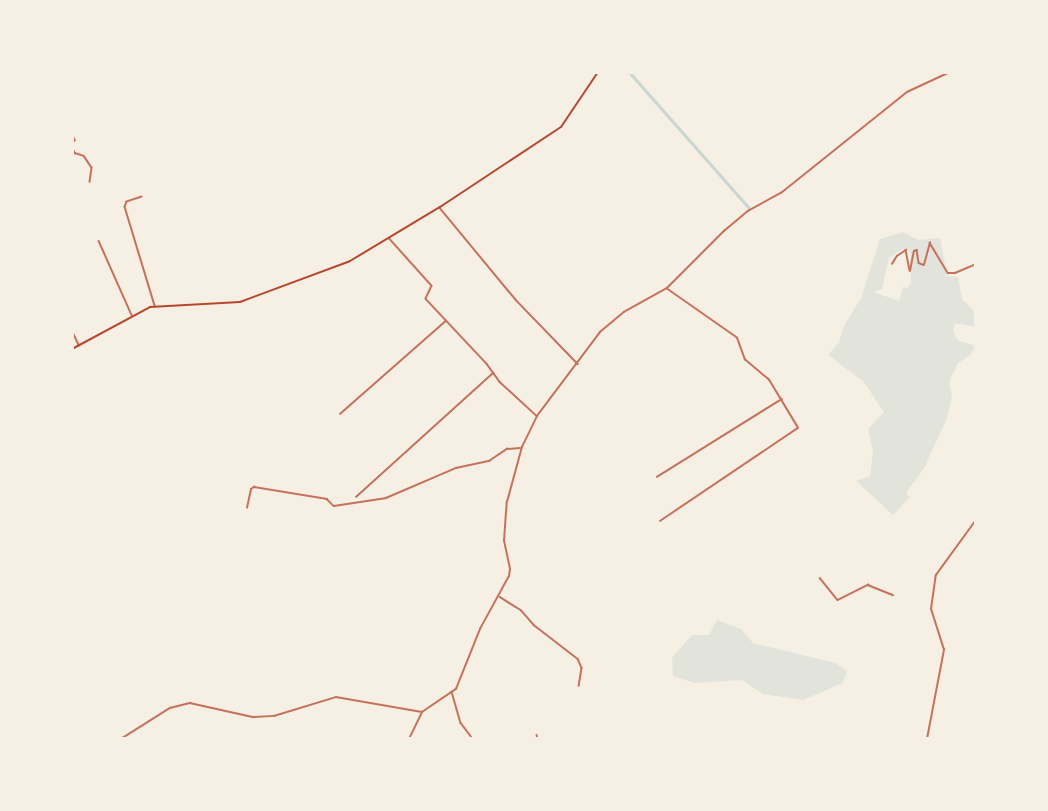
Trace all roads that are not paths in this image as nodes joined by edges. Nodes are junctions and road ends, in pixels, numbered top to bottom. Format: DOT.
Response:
graph roads {
  1 [pos="598,72"];
  2 [pos="950,72"];
  3 [pos="72,133"];
  4 [pos="72,145"];
  5 [pos="90,182"];
  6 [pos="142,197"];
  7 [pos="440,207"];
  8 [pos="389,237"];
  9 [pos="99,241"];
  10 [pos="892,264"];
  11 [pos="976,264"];
  12 [pos="667,288"];
  13 [pos="155,307"];
  14 [pos="132,315"];
  15 [pos="446,321"];
  16 [pos="72,330"];
  17 [pos="79,345"];
  18 [pos="72,349"];
  19 [pos="578,364"];
  20 [pos="494,372"];
  21 [pos="783,399"];
  22 [pos="340,414"];
  23 [pos="537,416"];
  24 [pos="522,447"];
  25 [pos="657,477"];
  26 [pos="356,497"];
  27 [pos="247,508"];
  28 [pos="976,520"];
  29 [pos="660,521"];
  30 [pos="820,578"];
  31 [pos="893,595"];
  32 [pos="499,597"];
  33 [pos="579,687"];
  34 [pos="452,691"];
  35 [pos="422,712"];
  36 [pos="537,735"];
  37 [pos="120,739"];
  38 [pos="409,739"];
  39 [pos="473,739"];
  40 [pos="538,739"];
  41 [pos="927,739"];
  1 -- 7 [label="main road"];
  2 -- 12 [label="street"];
  3 -- 4 [label="street"];
  4 -- 5 [label="street"];
  6 -- 13 [label="street"];
  7 -- 8 [label="main road"];
  7 -- 19 [label="street"];
  8 -- 13 [label="main road"];
  8 -- 15 [label="street"];
  9 -- 14 [label="street"];
  10 -- 11 [label="street"];
  12 -- 19 [label="street"];
  12 -- 21 [label="street"];
  13 -- 14 [label="main road"];
  14 -- 17 [label="main road"];
  15 -- 20 [label="street"];
  15 -- 22 [label="street"];
  16 -- 17 [label="street"];
  17 -- 18 [label="main road"];
  19 -- 23 [label="street"];
  20 -- 23 [label="street"];
  20 -- 26 [label="street"];
  21 -- 25 [label="street"];
  21 -- 29 [label="street"];
  23 -- 24 [label="street"];
  24 -- 27 [label="street"];
  24 -- 32 [label="street"];
  28 -- 41 [label="street"];
  30 -- 31 [label="street"];
  32 -- 33 [label="street"];
  32 -- 34 [label="street"];
  34 -- 35 [label="street"];
  34 -- 39 [label="street"];
  35 -- 37 [label="street"];
  35 -- 38 [label="street"];
  36 -- 40 [label="street"];
}
